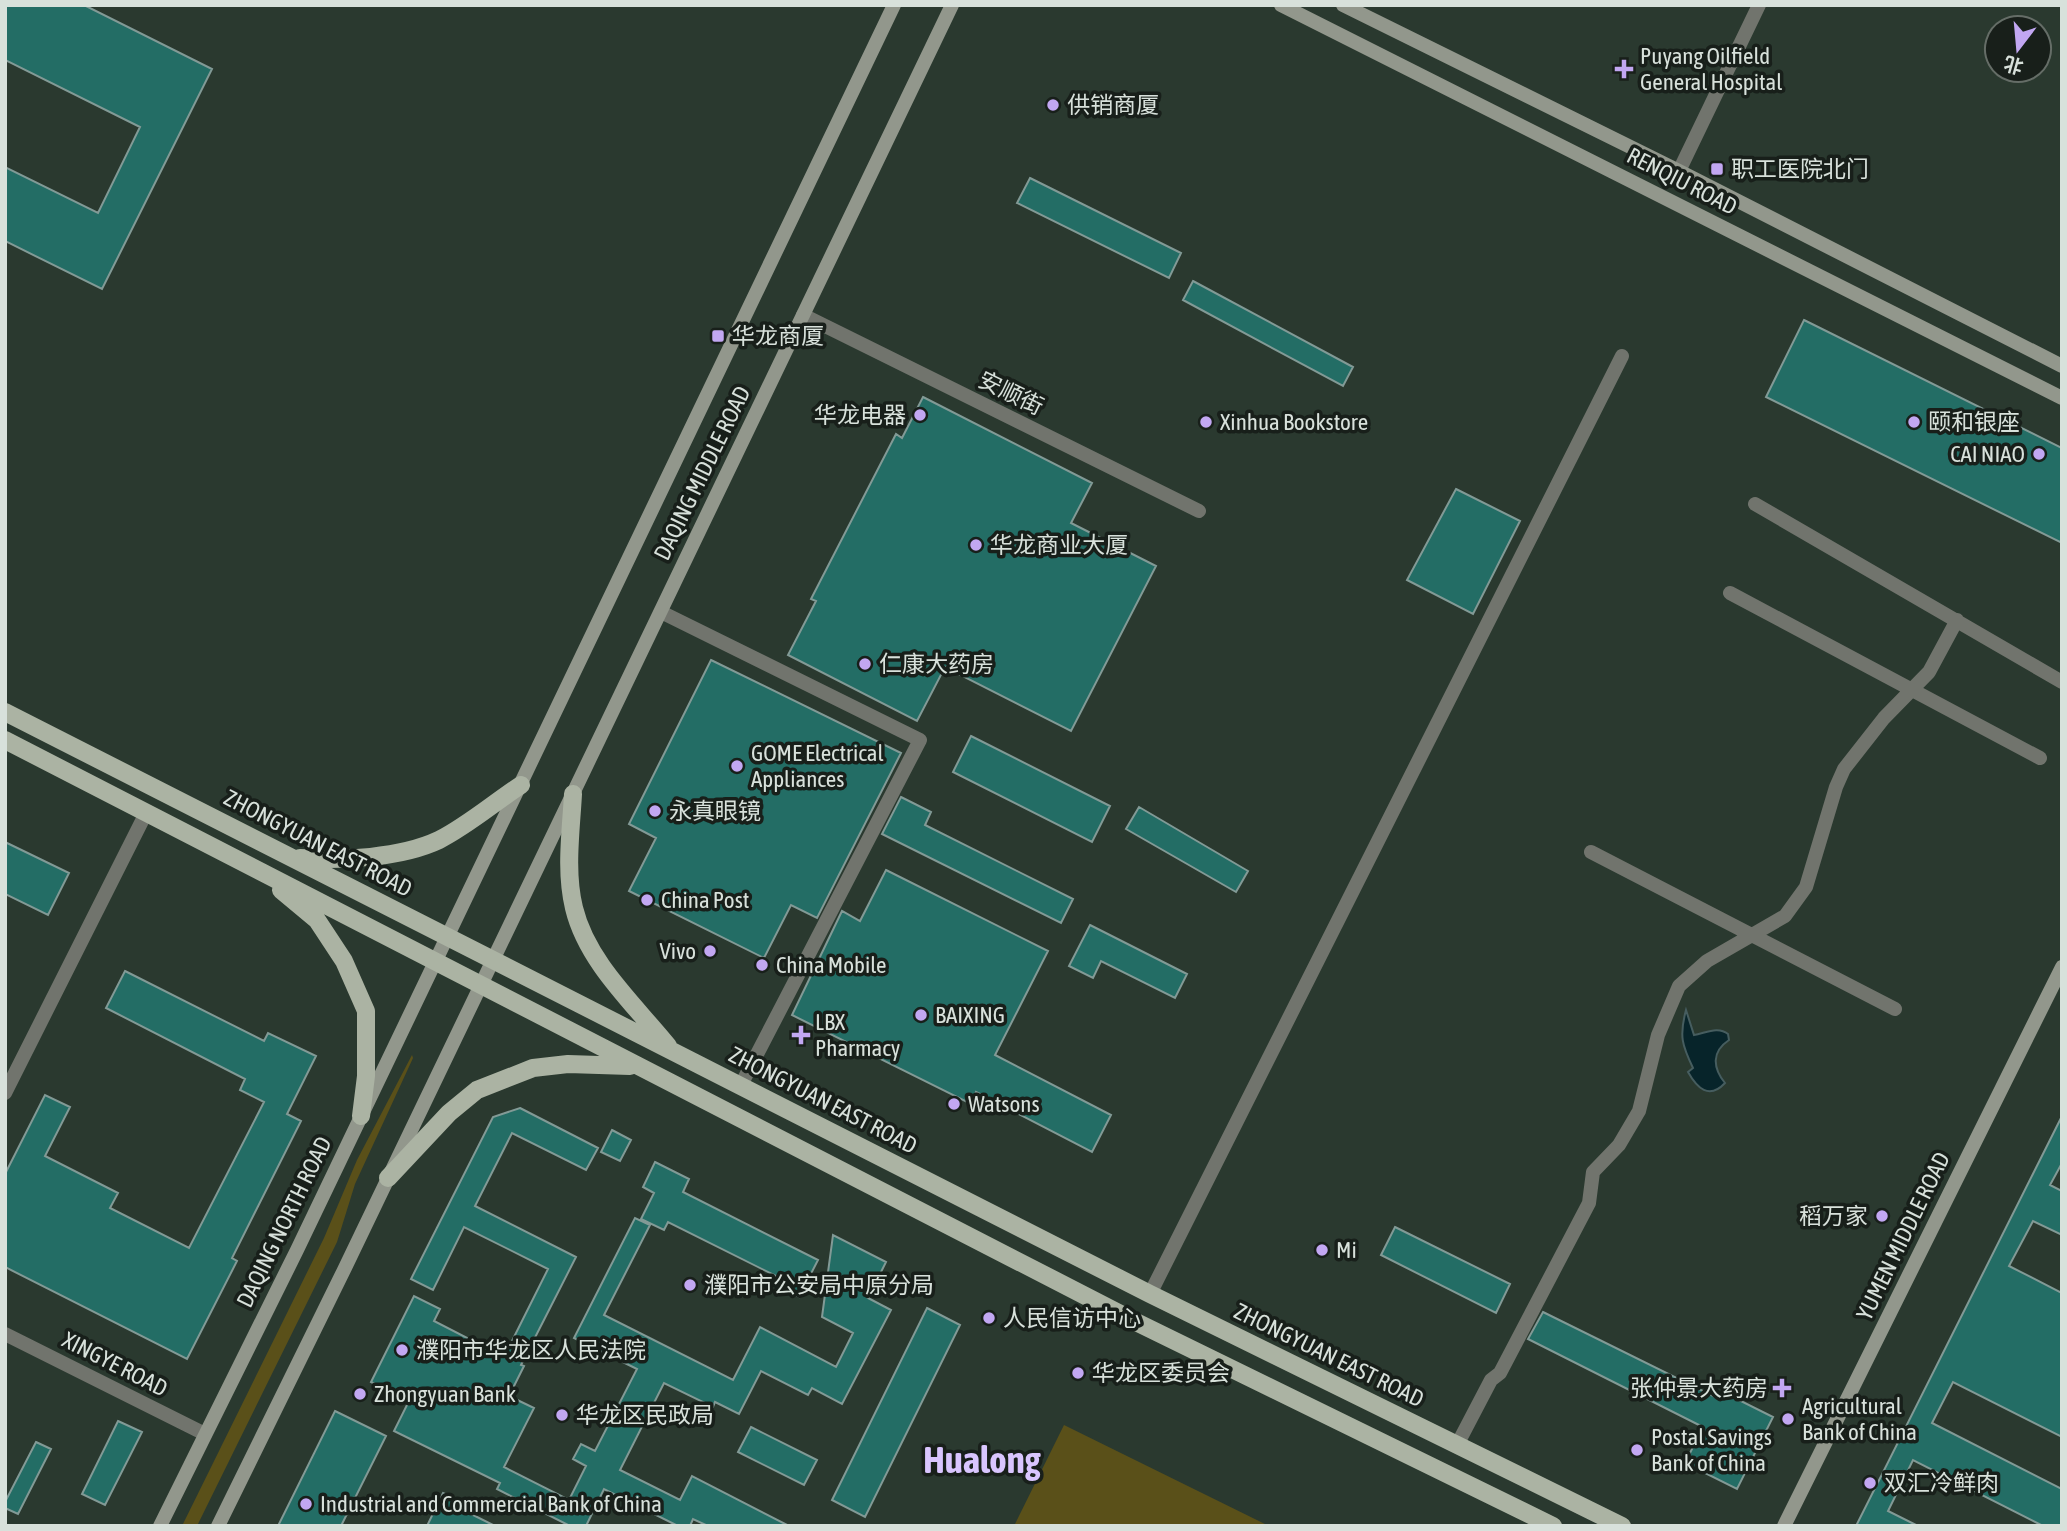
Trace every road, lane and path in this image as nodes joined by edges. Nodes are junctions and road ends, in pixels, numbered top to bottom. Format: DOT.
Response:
graph roads {
  1 [pos="894,5"];
  2 [pos="951,5"];
  3 [pos="1280,5"];
  4 [pos="1343,5"];
  5 [pos="1759,5"];
  6 [pos="1679,171"];
  7 [pos="803,315"];
  8 [pos="1622,356"];
  9 [pos="2062,366"];
  10 [pos="2062,398"];
  11 [pos="1755,504"];
  12 [pos="1199,511"];
  13 [pos="1730,593"];
  14 [pos="661,612"];
  15 [pos="1957,620"];
  16 [pos="2062,682"];
  17 [pos="1912,690"];
  18 [pos="5,712"];
  19 [pos="5,740"];
  20 [pos="2040,758"];
  21 [pos="521,785"];
  22 [pos="573,794"];
  23 [pos="146,813"];
  24 [pos="1591,852"];
  25 [pos="293,858"];
  26 [pos="254,868"];
  27 [pos="1755,935"];
  28 [pos="448,936"];
  29 [pos="493,960"];
  30 [pos="435,962"];
  31 [pos="2062,967"];
  32 [pos="481,986"];
  33 [pos="1895,1009"];
  34 [pos="673,1051"];
  35 [pos="637,1066"];
  36 [pos="741,1085"];
  37 [pos="5,1093"];
  38 [pos="361,1116"];
  39 [pos="388,1178"];
  40 [pos="1150,1294"];
  41 [pos="5,1334"];
  42 [pos="205,1434"];
  43 [pos="1457,1445"];
  44 [pos="160,1526"];
  45 [pos="218,1526"];
  46 [pos="1553,1526"];
  47 [pos="1622,1526"];
  48 [pos="1784,1526"];
  1 -- 21 [label="main road, DAQING MIDDLE ROAD"];
  2 -- 7 [label="main road, DAQING MIDDLE ROAD"];
  3 -- 10 [label="main road, RENQIU ROAD"];
  4 -- 6 [label="main road, RENQIU ROAD"];
  5 -- 6 [label="street"];
  6 -- 9 [label="main road, RENQIU ROAD"];
  7 -- 12 [label="street, 安顺街"];
  7 -- 14 [label="main road, DAQING MIDDLE ROAD"];
  8 -- 40 [label="street"];
  11 -- 15 [label="street"];
  13 -- 17 [label="street"];
  14 -- 22 [label="main road, DAQING MIDDLE ROAD"];
  14 -- 36 [label="street"];
  15 -- 16 [label="street"];
  15 -- 17 [label="street"];
  17 -- 20 [label="street"];
  17 -- 27 [label="street"];
  18 -- 25 [label="main road, ZHONGYUAN EAST ROAD"];
  19 -- 23 [label="main road"];
  21 -- 25 [label="main road"];
  21 -- 28 [label="main road, DAQING MIDDLE ROAD"];
  22 -- 29 [label="main road, DAQING MIDDLE ROAD"];
  22 -- 34 [label="main road"];
  23 -- 26 [label="main road"];
  23 -- 37 [label="street"];
  24 -- 27 [label="street"];
  25 -- 28 [label="main road, ZHONGYUAN EAST ROAD"];
  26 -- 30 [label="main road"];
  26 -- 38 [label="main road"];
  27 -- 33 [label="street"];
  27 -- 43 [label="street"];
  28 -- 29 [label="main road, ZHONGYUAN EAST ROAD"];
  28 -- 30 [label="main road, DAQING NORTH ROAD"];
  29 -- 32 [label="main road"];
  29 -- 34 [label="main road, ZHONGYUAN EAST ROAD"];
  30 -- 32 [label="main road"];
  30 -- 38 [label="main road, DAQING NORTH ROAD"];
  31 -- 48 [label="main road, YUMEN MIDDLE ROAD"];
  32 -- 35 [label="main road"];
  32 -- 39 [label="main road"];
  34 -- 36 [label="main road, ZHONGYUAN EAST ROAD"];
  35 -- 39 [label="main road"];
  35 -- 46 [label="main road"];
  36 -- 40 [label="main road, ZHONGYUAN EAST ROAD"];
  38 -- 42 [label="main road, DAQING NORTH ROAD"];
  39 -- 45 [label="main road"];
  40 -- 43 [label="main road, ZHONGYUAN EAST ROAD"];
  41 -- 42 [label="street, XINGYE ROAD"];
  42 -- 44 [label="main road, DAQING NORTH ROAD"];
  43 -- 47 [label="main road, ZHONGYUAN EAST ROAD"];
}
